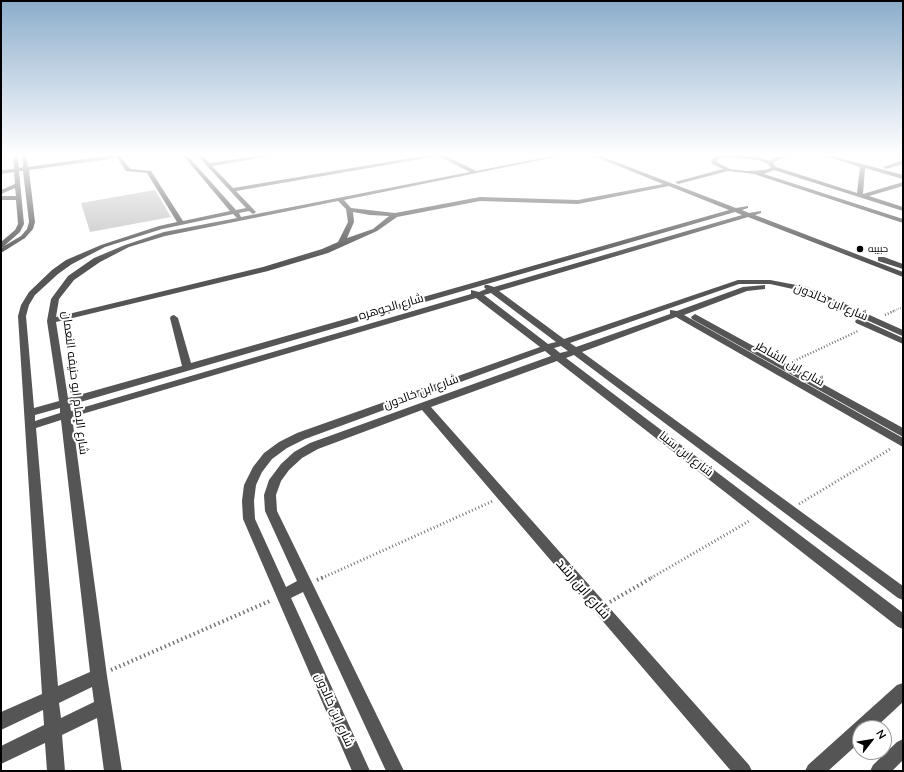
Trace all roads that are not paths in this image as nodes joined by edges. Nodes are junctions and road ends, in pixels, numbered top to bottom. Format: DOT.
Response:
graph roads {
  1 [pos="18,190"];
  2 [pos="29,190"];
  3 [pos="160,190"];
  4 [pos="216,190"];
  5 [pos="232,190"];
  6 [pos="365,190"];
  7 [pos="368,190"];
  8 [pos="627,190"];
  9 [pos="638,190"];
  10 [pos="690,190"];
  11 [pos="697,190"];
  12 [pos="808,190"];
  13 [pos="844,190"];
  14 [pos="862,190"];
  15 [pos="882,190"];
  16 [pos="621,194"];
  17 [pos="337,196"];
  18 [pos="862,196"];
  19 [pos="1,198"];
  20 [pos="19,198"];
  21 [pos="258,208"];
  22 [pos="250,209"];
  23 [pos="349,209"];
  24 [pos="903,209"];
  25 [pos="737,210"];
  26 [pos="748,211"];
  27 [pos="238,215"];
  28 [pos="256,215"];
  29 [pos="395,215"];
  30 [pos="903,221"];
  31 [pos="180,223"];
  32 [pos="341,243"];
  33 [pos="1,245"];
  34 [pos="1,251"];
  35 [pos="902,266"];
  36 [pos="903,275"];
  37 [pos="482,283"];
  38 [pos="467,287"];
  39 [pos="492,290"];
  40 [pos="477,295"];
  41 [pos="675,309"];
  42 [pos="174,318"];
  43 [pos="51,321"];
  44 [pos="874,323"];
  45 [pos="903,334"];
  46 [pos="903,341"];
  47 [pos="562,342"];
  48 [pos="546,348"];
  49 [pos="575,352"];
  50 [pos="560,357"];
  51 [pos="187,367"];
  52 [pos="412,396"];
  53 [pos="64,402"];
  54 [pos="424,406"];
  55 [pos="29,413"];
  56 [pos="66,415"];
  57 [pos="30,426"];
  58 [pos="902,440"];
  59 [pos="306,584"];
  60 [pos="903,594"];
  61 [pos="283,595"];
  62 [pos="903,622"];
  63 [pos="99,676"];
  64 [pos="903,691"];
  65 [pos="51,698"];
  66 [pos="104,706"];
  67 [pos="871,720"];
  68 [pos="1,721"];
  69 [pos="53,730"];
  70 [pos="852,737"];
  71 [pos="903,748"];
  72 [pos="1,755"];
  73 [pos="56,771"];
  74 [pos="113,771"];
  75 [pos="361,771"];
  76 [pos="395,771"];
  77 [pos="743,771"];
  78 [pos="814,771"];
  79 [pos="879,771"];
  1 -- 20 [label="street"];
  2 -- 34 [label="street"];
  3 -- 31 [label="street"];
  4 -- 27 [label="street"];
  5 -- 22 [label="street"];
  6 -- 17 [label="street, شارع الإمام ابو حنيفه النعمان"];
  7 -- 17 [label="street, شارع الإمام ابو حنيفه النعمان"];
  8 -- 16 [label="street"];
  9 -- 16 [label="street"];
  10 -- 25 [label="street"];
  11 -- 26 [label="street"];
  12 -- 30 [label="street"];
  13 -- 18 [label="street"];
  14 -- 18 [label="street"];
  15 -- 18 [label="street"];
  16 -- 29 [label="street"];
  17 -- 23 [label="street"];
  17 -- 28 [label="street, شارع الإمام ابو حنيفه النعمان"];
  18 -- 24 [label="street"];
  19 -- 20 [label="street"];
  20 -- 33 [label="street"];
  21 -- 22 [label="street, شارع الإمام ابو حنيفه النعمان"];
  22 -- 27 [label="street, شارع الإمام ابو حنيفه النعمان"];
  22 -- 28 [label="street"];
  23 -- 29 [label="street"];
  23 -- 32 [label="street"];
  25 -- 26 [label="street, شارع الجوهره"];
  25 -- 37 [label="street, شارع الجوهره"];
  26 -- 35 [label="street, شارع الجوهره"];
  26 -- 36 [label="street"];
  26 -- 39 [label="street, شارع الجوهره"];
  27 -- 28 [label="street, شارع الإمام ابو حنيفه النعمان"];
  27 -- 31 [label="street, شارع الإمام ابو حنيفه النعمان"];
  27 -- 43 [label="street, شارع الإمام ابو حنيفه النعمان"];
  29 -- 32 [label="street"];
  31 -- 55 [label="street, شارع الإمام ابو حنيفه النعمان"];
  32 -- 43 [label="street"];
  37 -- 38 [label="street, شارع الجوهره"];
  37 -- 39 [label="street, شارع ابن سينا"];
  38 -- 40 [label="street, شارع ابن سينا"];
  38 -- 51 [label="street, شارع الجوهره"];
  39 -- 40 [label="street, شارع الجوهره"];
  39 -- 47 [label="street, شارع ابن سينا"];
  40 -- 48 [label="street, شارع ابن سينا"];
  40 -- 56 [label="street, شارع الجوهره"];
  41 -- 44 [label="street, شارع ابن خالدون"];
  41 -- 47 [label="street, شارع ابن خالدون"];
  41 -- 49 [label="street, شارع ابن خالدون"];
  41 -- 58 [label="street, شارع ابن الشاطر"];
  42 -- 51 [label="street"];
  43 -- 53 [label="street, شارع الإمام ابو حنيفه النعمان"];
  44 -- 45 [label="street, شارع ابن خالدون"];
  44 -- 46 [label="street, شارع ابن خالدون"];
  47 -- 48 [label="street, شارع ابن خالدون"];
  47 -- 49 [label="street, شارع ابن سينا"];
  48 -- 50 [label="street, شارع ابن سينا"];
  48 -- 52 [label="street, شارع ابن خالدون"];
  49 -- 50 [label="street, شارع ابن خالدون"];
  49 -- 60 [label="street, شارع ابن سينا"];
  50 -- 54 [label="street, شارع ابن خالدون"];
  50 -- 62 [label="street, شارع ابن سينا"];
  51 -- 53 [label="street, شارع الجوهره"];
  52 -- 54 [label="street, شارع ابن رشد"];
  52 -- 61 [label="street, شارع ابن خالدون"];
  53 -- 55 [label="street, شارع الجوهره"];
  53 -- 56 [label="street, شارع الإمام ابو حنيفه النعمان"];
  54 -- 59 [label="street, شارع ابن خالدون"];
  54 -- 77 [label="street, شارع ابن رشد"];
  55 -- 57 [label="street, شارع الإمام ابو حنيفه النعمان"];
  56 -- 57 [label="street, شارع الجوهره"];
  56 -- 63 [label="street, شارع الإمام ابو حنيفه النعمان"];
  57 -- 65 [label="street, شارع الإمام ابو حنيفه النعمان"];
  59 -- 61 [label="street"];
  59 -- 76 [label="street, شارع ابن خالدون"];
  61 -- 75 [label="street, شارع ابن خالدون"];
  63 -- 65 [label="street"];
  63 -- 66 [label="street, شارع الإمام ابو حنيفه النعمان"];
  64 -- 67 [label="street"];
  65 -- 68 [label="street"];
  65 -- 69 [label="street, شارع الإمام ابو حنيفه النعمان"];
  66 -- 69 [label="street"];
  66 -- 74 [label="street, شارع الإمام ابو حنيفه النعمان"];
  69 -- 72 [label="street"];
  69 -- 73 [label="street, شارع الإمام ابو حنيفه النعمان"];
  70 -- 78 [label="street"];
  71 -- 79 [label="street"];
}
